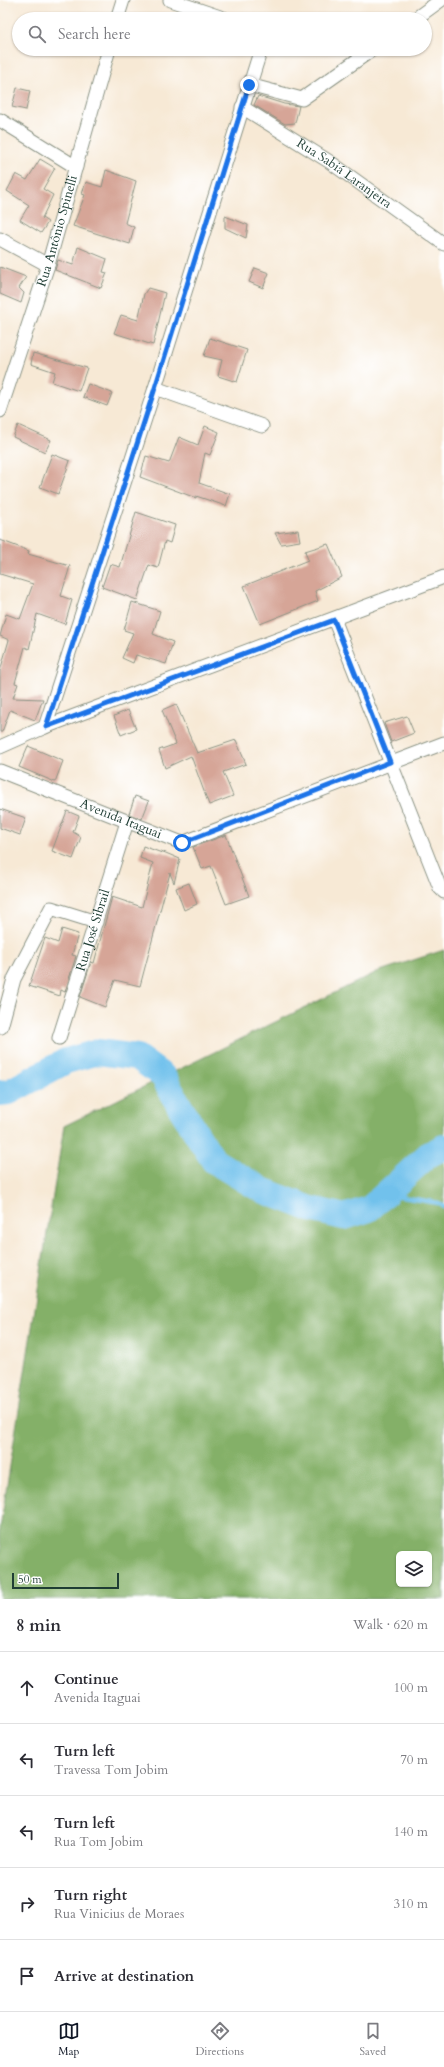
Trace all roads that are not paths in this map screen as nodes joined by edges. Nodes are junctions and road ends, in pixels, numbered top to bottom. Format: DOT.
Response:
graph roads {
  1 [pos="123,0"];
  2 [pos="170,0"];
  3 [pos="441,0"];
  4 [pos="187,3"];
  5 [pos="119,12"];
  6 [pos="209,12"];
  7 [pos="425,12"];
  8 [pos="107,56"];
  9 [pos="259,56"];
  10 [pos="363,56"];
  11 [pos="249,85"];
  12 [pos="242,107"];
  13 [pos="0,120"];
  14 [pos="76,167"];
  15 [pos="0,239"];
  16 [pos="444,244"];
  17 [pos="48,265"];
  18 [pos="4,379"];
  19 [pos="155,388"];
  20 [pos="0,411"];
  21 [pos="262,426"];
  22 [pos="444,577"];
  23 [pos="334,620"];
  24 [pos="46,727"];
  25 [pos="444,742"];
  26 [pos="0,746"];
  27 [pos="390,762"];
  28 [pos="0,771"];
  29 [pos="127,822"];
  30 [pos="444,892"];
  31 [pos="96,922"];
  32 [pos="1,1027"];
  33 [pos="58,1038"];
  1 -- 5 [label="street"];
  2 -- 4 [label="street"];
  3 -- 7 [label="street"];
  4 -- 6 [label="street"];
  8 -- 14 [label="street, Rua Antônio Spinelli"];
  9 -- 11 [label="street"];
  10 -- 11 [label="street"];
  11 -- 12 [label="street"];
  12 -- 16 [label="street, Rua Sabiá Laranjeira"];
  12 -- 19 [label="street"];
  13 -- 14 [label="street"];
  14 -- 17 [label="street, Rua Antônio Spinelli"];
  15 -- 17 [label="street"];
  17 -- 18 [label="street, Rua Antônio Spinelli"];
  18 -- 20 [label="street, Rua Antônio Spinelli"];
  19 -- 21 [label="street"];
  19 -- 24 [label="street"];
  22 -- 23 [label="street"];
  23 -- 24 [label="street"];
  23 -- 27 [label="street"];
  24 -- 26 [label="street"];
  25 -- 27 [label="street, Avenida Itaguai"];
  27 -- 29 [label="street, Avenida Itaguai"];
  27 -- 30 [label="street"];
  28 -- 29 [label="street, Avenida Itaguai"];
  29 -- 31 [label="street, Rua José Sibrail"];
  31 -- 32 [label="street"];
  31 -- 33 [label="street, Rua José Sibrail"];
}
